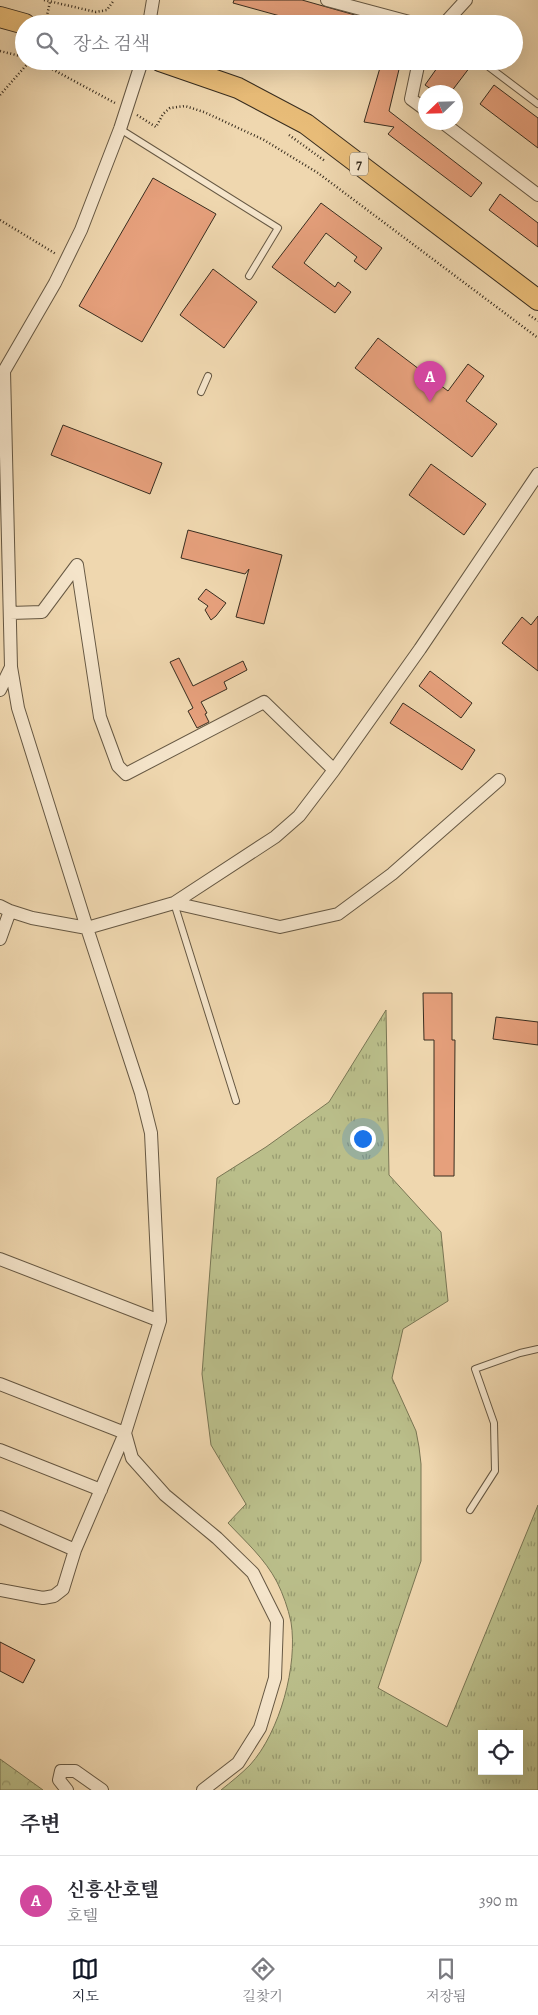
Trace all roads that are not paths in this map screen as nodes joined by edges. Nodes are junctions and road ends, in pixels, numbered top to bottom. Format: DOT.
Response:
graph roads {
  1 [pos="153,0"];
  2 [pos="327,0"];
  3 [pos="466,0"];
  4 [pos="150,15"];
  5 [pos="383,15"];
  6 [pos="452,15"];
  7 [pos="0,17"];
  8 [pos="15,21"];
  9 [pos="139,70"];
  10 [pos="186,70"];
  11 [pos="417,70"];
  12 [pos="493,70"];
  13 [pos="418,104"];
  14 [pos="538,104"];
  15 [pos="120,130"];
  16 [pos="453,130"];
  17 [pos="538,195"];
  18 [pos="249,276"];
  19 [pos="530,305"];
  20 [pos="2,375"];
  21 [pos="208,376"];
  22 [pos="201,392"];
  23 [pos="538,474"];
  24 [pos="10,613"];
  25 [pos="11,667"];
  26 [pos="0,690"];
  27 [pos="334,770"];
  28 [pos="499,780"];
  29 [pos="174,902"];
  30 [pos="5,908"];
  31 [pos="87,928"];
  32 [pos="0,939"];
  33 [pos="236,1101"];
  34 [pos="0,1259"];
  35 [pos="160,1321"];
  36 [pos="538,1349"];
  37 [pos="0,1384"];
  38 [pos="125,1433"];
  39 [pos="0,1450"];
  40 [pos="101,1490"];
  41 [pos="470,1510"];
  42 [pos="0,1518"];
  43 [pos="75,1550"];
  44 [pos="0,1590"];
  45 [pos="66,1790"];
  46 [pos="102,1790"];
  47 [pos="204,1790"];
  1 -- 4 [label="street"];
  2 -- 5 [label="street"];
  3 -- 6 [label="street"];
  7 -- 8 [label="highway"];
  9 -- 15 [label="street"];
  10 -- 19 [label="highway, 7"];
  11 -- 13 [label="street"];
  12 -- 14 [label="lane"];
  15 -- 18 [label="lane"];
  15 -- 20 [label="street"];
  16 -- 17 [label="street"];
  20 -- 24 [label="street"];
  21 -- 22 [label="lane"];
  23 -- 27 [label="street"];
  24 -- 25 [label="street"];
  24 -- 27 [label="street"];
  25 -- 26 [label="street"];
  25 -- 31 [label="street"];
  27 -- 29 [label="street"];
  28 -- 29 [label="street"];
  29 -- 31 [label="street"];
  29 -- 33 [label="lane"];
  30 -- 31 [label="street"];
  30 -- 32 [label="street"];
  31 -- 35 [label="street"];
  34 -- 35 [label="street"];
  35 -- 38 [label="street"];
  36 -- 41 [label="lane"];
  37 -- 38 [label="street"];
  38 -- 40 [label="street"];
  38 -- 47 [label="street"];
  39 -- 40 [label="street"];
  40 -- 43 [label="street"];
  42 -- 43 [label="street"];
  43 -- 44 [label="street"];
  45 -- 46 [label="street"];
}
